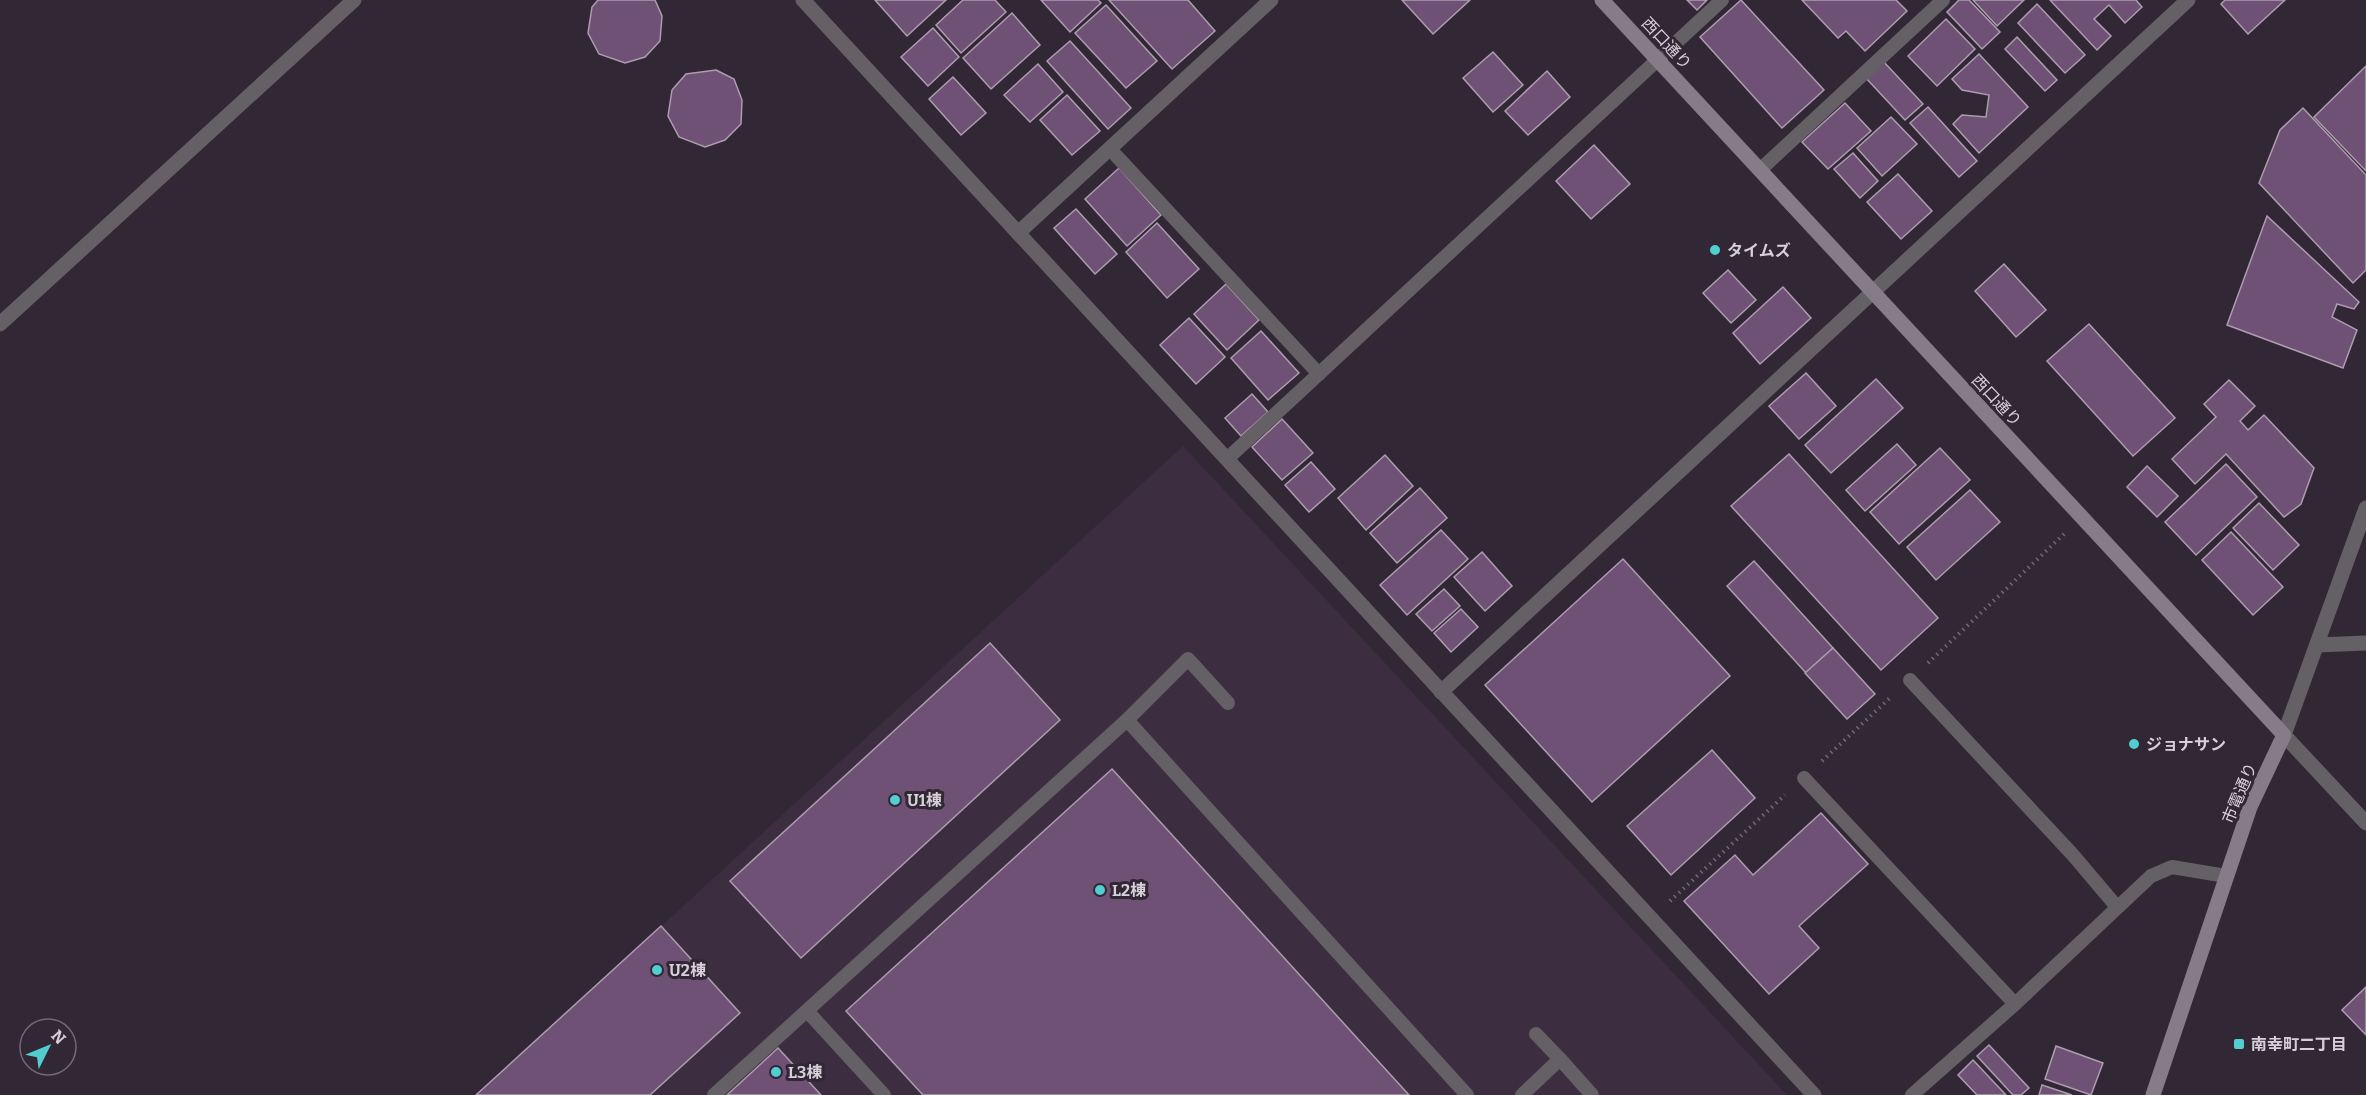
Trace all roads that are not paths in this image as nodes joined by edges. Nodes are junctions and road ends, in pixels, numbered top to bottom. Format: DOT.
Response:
graph roads {
  1 [pos="354,0"];
  2 [pos="1271,0"];
  3 [pos="1602,0"];
  4 [pos="1722,0"];
  5 [pos="1943,0"];
  6 [pos="2188,0"];
  7 [pos="809,2"];
  8 [pos="1657,60"];
  9 [pos="1110,149"];
  10 [pos="1760,170"];
  11 [pos="1018,233"];
  12 [pos="1873,292"];
  13 [pos="0,324"];
  14 [pos="1319,374"];
  15 [pos="1227,459"];
  16 [pos="2366,508"];
  17 [pos="2366,643"];
  18 [pos="2317,645"];
  19 [pos="1910,680"];
  20 [pos="1441,692"];
  21 [pos="1228,703"];
  22 [pos="1126,720"];
  23 [pos="2284,735"];
  24 [pos="1804,778"];
  25 [pos="2366,823"];
  26 [pos="2226,876"];
  27 [pos="2117,907"];
  28 [pos="2015,1004"];
  29 [pos="807,1011"];
  30 [pos="1536,1034"];
  31 [pos="1560,1059"];
  32 [pos="714,1095"];
  33 [pos="884,1095"];
  34 [pos="1467,1095"];
  35 [pos="1521,1095"];
  36 [pos="1592,1095"];
  37 [pos="1814,1095"];
  38 [pos="1912,1095"];
  39 [pos="2153,1095"];
  1 -- 13 [label="street"];
  2 -- 9 [label="street"];
  3 -- 8 [label="main road, 西口通り"];
  4 -- 8 [label="lane"];
  5 -- 10 [label="lane"];
  6 -- 12 [label="street"];
  7 -- 11 [label="street"];
  8 -- 10 [label="main road, 西口通り"];
  8 -- 14 [label="lane"];
  9 -- 11 [label="street"];
  9 -- 14 [label="lane"];
  10 -- 12 [label="main road, 西口通り"];
  11 -- 15 [label="street"];
  12 -- 20 [label="street"];
  12 -- 23 [label="main road, 西口通り"];
  14 -- 15 [label="lane"];
  15 -- 20 [label="street"];
  16 -- 18 [label="street, 市電通り"];
  17 -- 18 [label="street"];
  18 -- 23 [label="street, 市電通り"];
  19 -- 27 [label="lane"];
  20 -- 37 [label="street"];
  21 -- 22 [label="lane"];
  22 -- 29 [label="lane"];
  22 -- 34 [label="lane"];
  23 -- 25 [label="street, 西口通り"];
  23 -- 26 [label="main road, 市電通り"];
  24 -- 28 [label="lane"];
  26 -- 27 [label="lane"];
  26 -- 39 [label="main road, 市電通り"];
  27 -- 28 [label="lane"];
  28 -- 38 [label="lane"];
  29 -- 32 [label="lane"];
  29 -- 33 [label="lane"];
  30 -- 31 [label="lane"];
  31 -- 35 [label="lane"];
  31 -- 36 [label="lane"];
}
